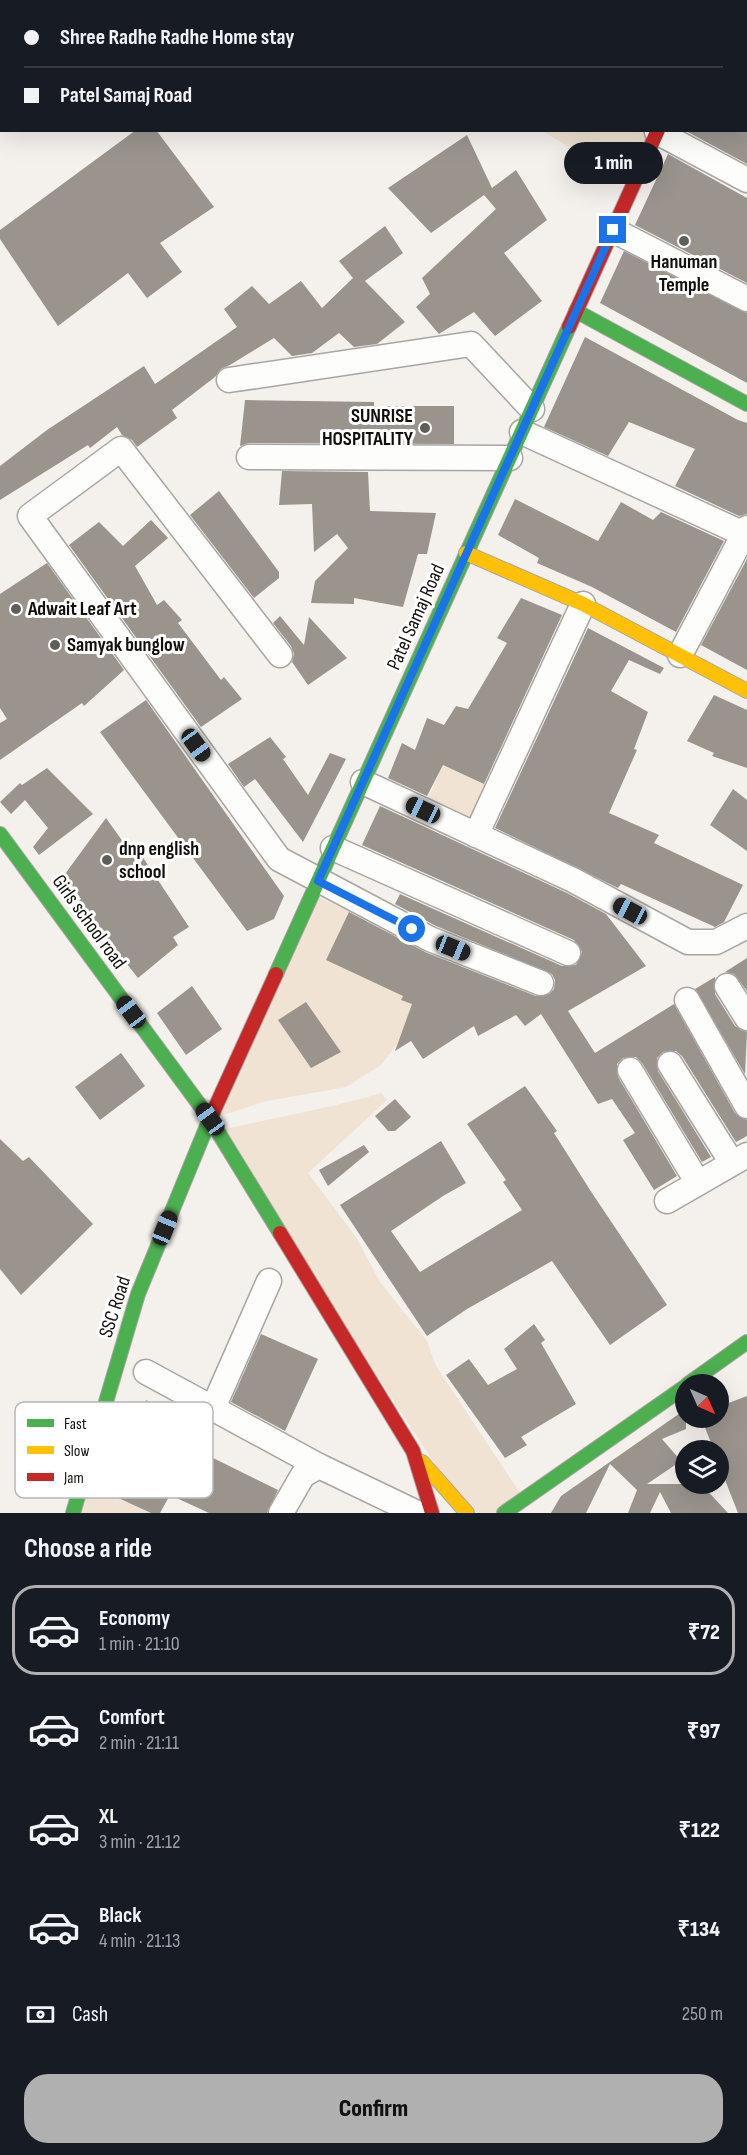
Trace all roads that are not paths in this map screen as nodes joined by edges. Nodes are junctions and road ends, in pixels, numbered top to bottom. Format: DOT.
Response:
graph roads {
  1 [pos="658,132"];
  2 [pos="660,132"];
  3 [pos="747,180"];
  4 [pos="613,230"];
  5 [pos="747,299"];
  6 [pos="576,311"];
  7 [pos="229,380"];
  8 [pos="747,404"];
  9 [pos="532,409"];
  10 [pos="522,432"];
  11 [pos="249,457"];
  12 [pos="510,459"];
  13 [pos="746,531"];
  14 [pos="466,553"];
  15 [pos="583,604"];
  16 [pos="280,655"];
  17 [pos="680,655"];
  18 [pos="747,691"];
  19 [pos="363,782"];
  20 [pos="0,834"];
  21 [pos="476,835"];
  22 [pos="333,848"];
  23 [pos="318,881"];
  24 [pos="746,930"];
  25 [pos="568,953"];
  26 [pos="541,983"];
  27 [pos="728,986"];
  28 [pos="687,1000"];
  29 [pos="747,1018"];
  30 [pos="670,1064"];
  31 [pos="630,1070"];
  32 [pos="747,1106"];
  33 [pos="210,1119"];
  34 [pos="740,1159"];
  35 [pos="698,1183"];
  36 [pos="667,1202"];
  37 [pos="269,1281"];
  38 [pos="746,1347"];
  39 [pos="146,1371"];
  40 [pos="704,1374"];
  41 [pos="675,1393"];
  42 [pos="106,1402"];
  43 [pos="202,1402"];
  44 [pos="213,1408"];
  45 [pos="412,1451"];
  46 [pos="319,1466"];
  47 [pos="77,1498"];
  48 [pos="73,1513"];
  49 [pos="281,1513"];
  50 [pos="417,1513"];
  51 [pos="432,1513"];
  52 [pos="466,1513"];
  53 [pos="504,1513"];
  1 -- 4 [label="street, Patel Samaj Road"];
  2 -- 3 [label="street"];
  4 -- 5 [label="street"];
  4 -- 6 [label="street, Patel Samaj Road"];
  6 -- 8 [label="street"];
  6 -- 9 [label="street, Patel Samaj Road"];
  7 -- 9 [label="street"];
  9 -- 10 [label="street, Patel Samaj Road"];
  10 -- 12 [label="street, Patel Samaj Road"];
  10 -- 13 [label="street"];
  11 -- 12 [label="street"];
  12 -- 14 [label="street, Patel Samaj Road"];
  13 -- 17 [label="street"];
  14 -- 15 [label="street"];
  14 -- 19 [label="street, Patel Samaj Road"];
  15 -- 17 [label="street"];
  15 -- 21 [label="street"];
  16 -- 23 [label="street"];
  17 -- 18 [label="street"];
  19 -- 21 [label="street"];
  19 -- 22 [label="street, Patel Samaj Road"];
  20 -- 33 [label="street, Girls school road"];
  21 -- 24 [label="street"];
  22 -- 23 [label="street, Patel Samaj Road"];
  22 -- 25 [label="street"];
  23 -- 26 [label="street"];
  23 -- 33 [label="street, Patel Samaj Road"];
  27 -- 29 [label="street"];
  28 -- 32 [label="street"];
  30 -- 34 [label="street"];
  31 -- 35 [label="street"];
  33 -- 42 [label="street, SSC Road"];
  33 -- 45 [label="street, Girls school road"];
  34 -- 35 [label="street"];
  35 -- 36 [label="street"];
  37 -- 44 [label="street"];
  38 -- 40 [label="street"];
  39 -- 43 [label="street"];
  41 -- 53 [label="street"];
  44 -- 46 [label="street"];
  45 -- 51 [label="street"];
  45 -- 52 [label="street"];
  46 -- 49 [label="street"];
  46 -- 50 [label="street"];
  47 -- 48 [label="street, SSC Road"];
}
